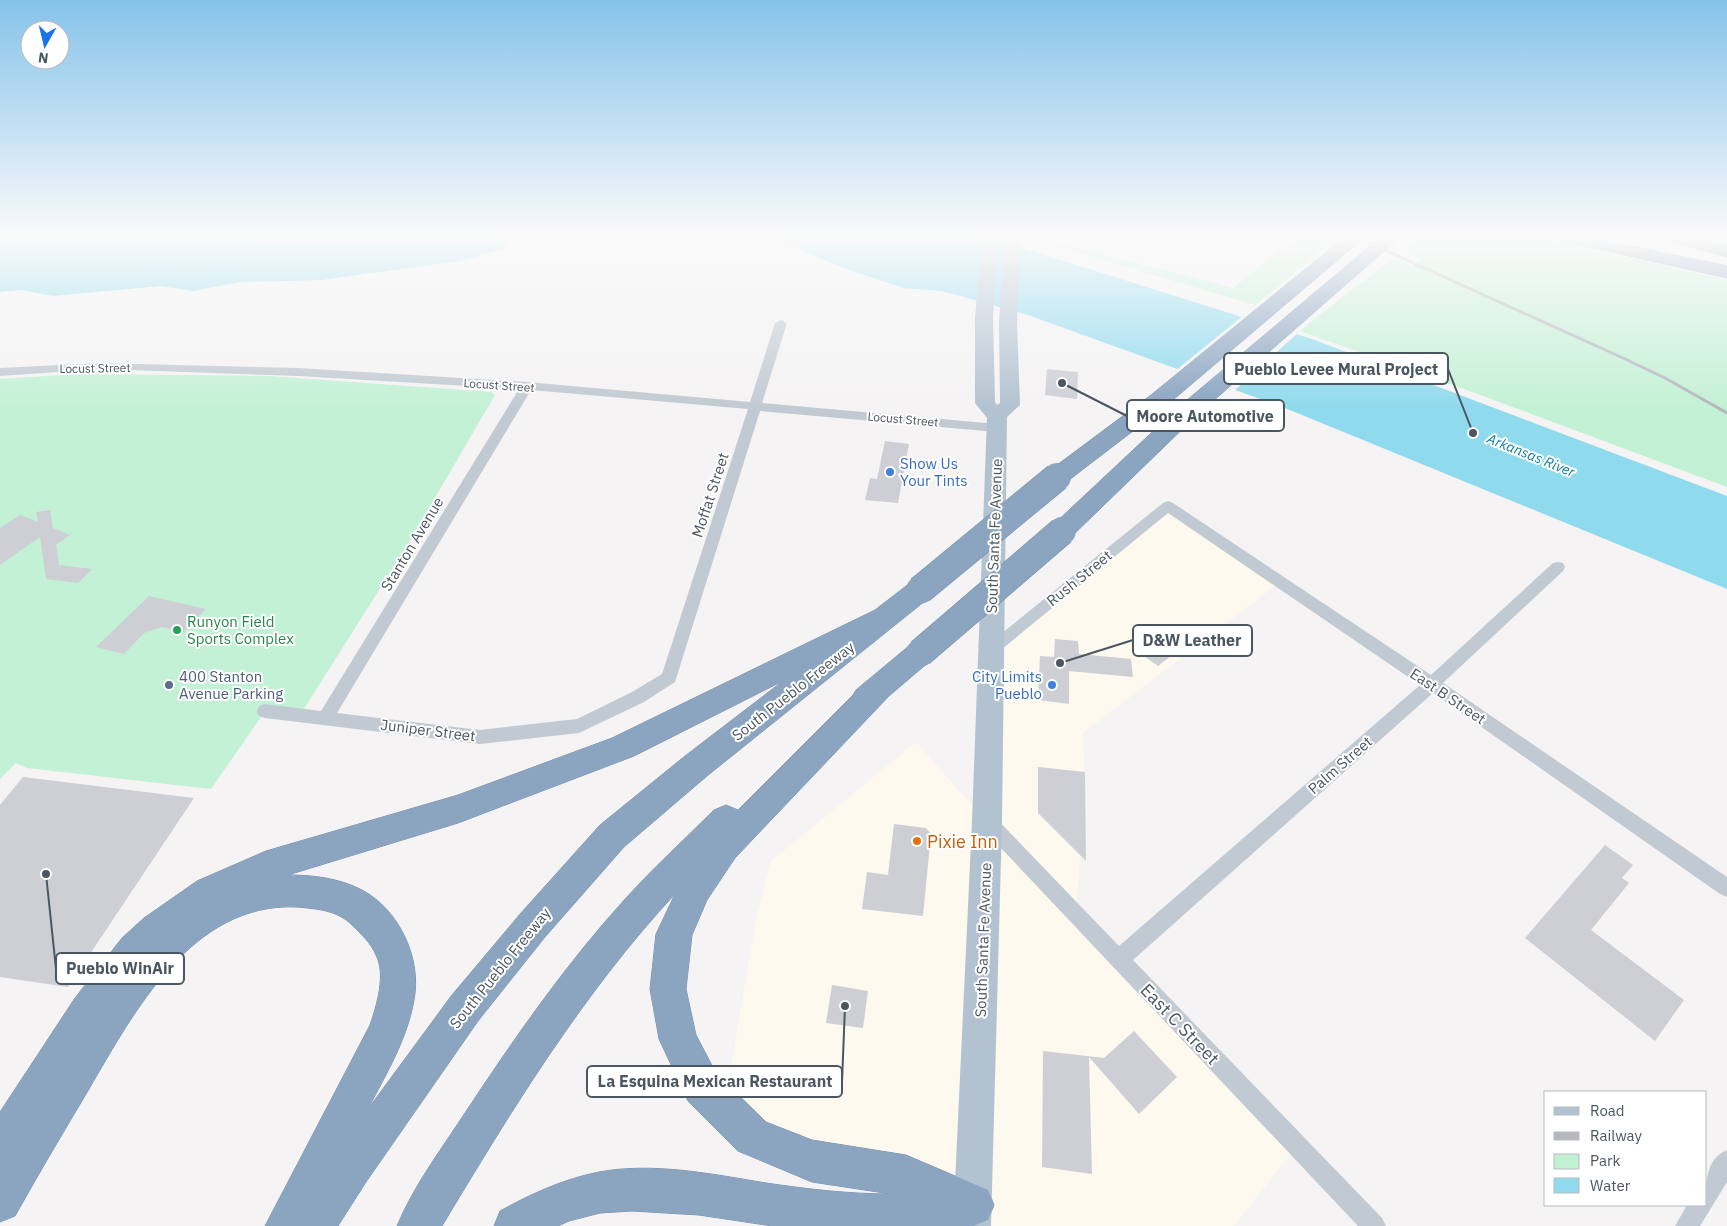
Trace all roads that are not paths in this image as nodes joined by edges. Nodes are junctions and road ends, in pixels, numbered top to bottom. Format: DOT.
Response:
graph roads {
  1 [pos="986,294"];
  2 [pos="1009,294"];
  3 [pos="1287,294"];
  4 [pos="1323,294"];
  5 [pos="781,323"];
  6 [pos="0,372"];
  7 [pos="527,386"];
  8 [pos="755,406"];
  9 [pos="997,421"];
  10 [pos="1168,506"];
  11 [pos="1558,567"];
  12 [pos="888,616"];
  13 [pos="991,650"];
  14 [pos="669,678"];
  15 [pos="1432,684"];
  16 [pos="879,688"];
  17 [pos="265,711"];
  18 [pos="325,718"];
  19 [pos="987,821"];
  20 [pos="1727,888"];
  21 [pos="1119,959"];
  22 [pos="0,1148"];
  23 [pos="1727,1161"];
  24 [pos="1707,1194"];
  25 [pos="0,1200"];
  26 [pos="1699,1206"];
  27 [pos="972,1215"];
  28 [pos="286,1226"];
  29 [pos="313,1226"];
  30 [pos="418,1226"];
  31 [pos="515,1226"];
  32 [pos="1374,1226"];
  33 [pos="1687,1226"];
  1 -- 9 [label="main road"];
  2 -- 9 [label="main road"];
  3 -- 12 [label="highway, South Pueblo Freeway, bridge"];
  4 -- 16 [label="highway, bridge"];
  5 -- 8 [label="street, Moffat Street"];
  6 -- 7 [label="street, Locust Street"];
  7 -- 8 [label="street, Locust Street"];
  7 -- 18 [label="street, Stanton Avenue"];
  8 -- 9 [label="street, Locust Street"];
  8 -- 14 [label="street, Moffat Street"];
  9 -- 13 [label="main road, South Santa Fe Avenue"];
  10 -- 13 [label="street, Rush Street"];
  10 -- 15 [label="street, East B Street"];
  11 -- 15 [label="street, Palm Street"];
  12 -- 22 [label="highway"];
  12 -- 29 [label="highway, South Pueblo Freeway"];
  13 -- 19 [label="main road, South Santa Fe Avenue"];
  14 -- 18 [label="street, Juniper Street"];
  15 -- 20 [label="street, East B Street"];
  15 -- 21 [label="street, Palm Street"];
  16 -- 27 [label="highway"];
  16 -- 30 [label="highway"];
  17 -- 18 [label="street, Juniper Street"];
  19 -- 21 [label="street, East C Street"];
  19 -- 27 [label="main road, South Santa Fe Avenue"];
  21 -- 32 [label="street, East C Street"];
  23 -- 24 [label="street"];
  25 -- 28 [label="highway"];
  26 -- 33 [label="street"];
  27 -- 31 [label="highway"];
}
